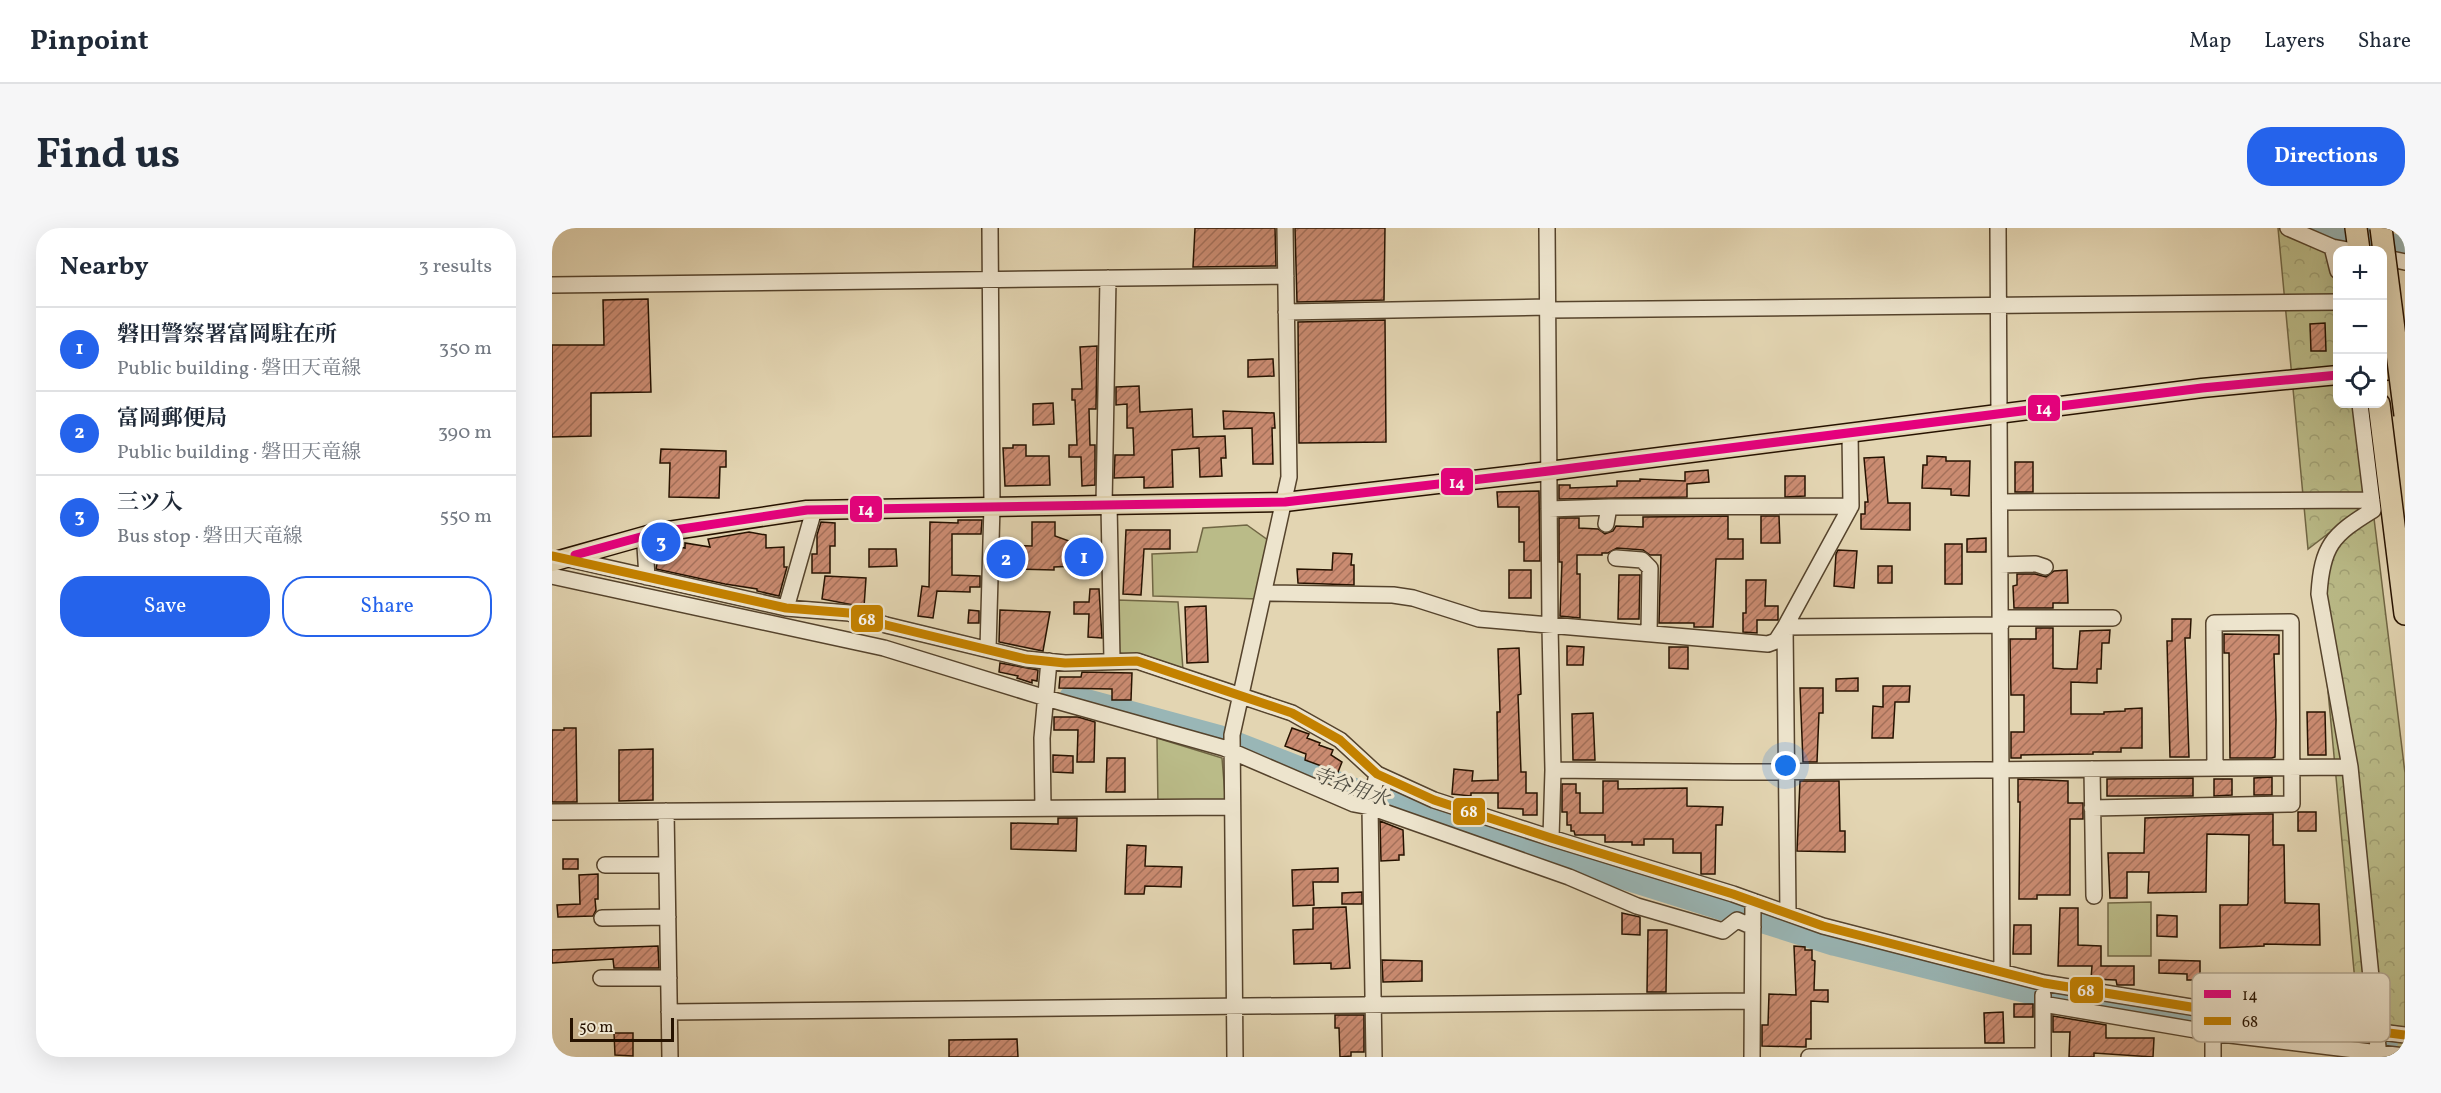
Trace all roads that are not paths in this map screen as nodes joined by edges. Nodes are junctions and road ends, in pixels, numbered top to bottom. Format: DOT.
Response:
graph roads {
  1 [pos="990,228"];
  2 [pos="1285,228"];
  3 [pos="1547,228"];
  4 [pos="1998,228"];
  5 [pos="2288,228"];
  6 [pos="2356,228"];
  7 [pos="2381,228"];
  8 [pos="2358,246"];
  9 [pos="2332,247"];
  10 [pos="2333,252"];
  11 [pos="2387,258"];
  12 [pos="2405,261"];
  13 [pos="2405,267"];
  14 [pos="1286,276"];
  15 [pos="1108,279"];
  16 [pos="990,280"];
  17 [pos="552,285"];
  18 [pos="2333,302"];
  19 [pos="1998,306"];
  20 [pos="1548,308"];
  21 [pos="1286,312"];
  22 [pos="2405,369"];
  23 [pos="2387,371"];
  24 [pos="2333,375"];
  25 [pos="2360,408"];
  26 [pos="2380,408"];
  27 [pos="1999,413"];
  28 [pos="2405,415"];
  29 [pos="1850,432"];
  30 [pos="1549,471"];
  31 [pos="2372,500"];
  32 [pos="1285,502"];
  33 [pos="2000,502"];
  34 [pos="1106,505"];
  35 [pos="992,506"];
  36 [pos="1851,506"];
  37 [pos="1608,507"];
  38 [pos="1549,509"];
  39 [pos="814,510"];
  40 [pos="1606,524"];
  41 [pos="654,533"];
  42 [pos="1616,558"];
  43 [pos="556,559"];
  44 [pos="2000,565"];
  45 [pos="2045,567"];
  46 [pos="552,576"];
  47 [pos="647,577"];
  48 [pos="1265,593"];
  49 [pos="786,608"];
  50 [pos="2405,614"];
  51 [pos="2113,618"];
  52 [pos="2001,621"];
  53 [pos="1550,626"];
  54 [pos="1785,627"];
  55 [pos="1649,634"];
  56 [pos="988,650"];
  57 [pos="1112,660"];
  58 [pos="1049,661"];
  59 [pos="1240,696"];
  60 [pos="1046,698"];
  61 [pos="1232,753"];
  62 [pos="2350,766"];
  63 [pos="2292,767"];
  64 [pos="2215,768"];
  65 [pos="2092,769"];
  66 [pos="1553,770"];
  67 [pos="2000,770"];
  68 [pos="1786,771"];
  69 [pos="1377,774"];
  70 [pos="1372,800"];
  71 [pos="1232,807"];
  72 [pos="1043,808"];
  73 [pos="2092,808"];
  74 [pos="666,811"];
  75 [pos="552,812"];
  76 [pos="1551,838"];
  77 [pos="605,865"];
  78 [pos="667,865"];
  79 [pos="2094,896"];
  80 [pos="1754,901"];
  81 [pos="1788,913"];
  82 [pos="668,917"];
  83 [pos="602,918"];
  84 [pos="1753,927"];
  85 [pos="2002,972"];
  86 [pos="2371,973"];
  87 [pos="601,978"];
  88 [pos="669,978"];
  89 [pos="2044,983"];
  90 [pos="1751,1001"];
  91 [pos="2043,1004"];
  92 [pos="1373,1005"];
  93 [pos="1235,1006"];
  94 [pos="2192,1007"];
  95 [pos="669,1012"];
  96 [pos="2192,1029"];
  97 [pos="2390,1033"];
  98 [pos="2405,1035"];
  99 [pos="2284,1042"];
  100 [pos="2379,1054"];
  101 [pos="2043,1056"];
  102 [pos="2405,1056"];
  103 [pos="670,1057"];
  104 [pos="1235,1057"];
  105 [pos="1374,1057"];
  106 [pos="1752,1057"];
  107 [pos="1809,1057"];
  1 -- 16 [label="street"];
  2 -- 14 [label="street"];
  3 -- 20 [label="street"];
  4 -- 19 [label="street"];
  5 -- 9 [label="street"];
  6 -- 8 [label="highway"];
  7 -- 28 [label="highway, bridge"];
  9 -- 10 [label="street"];
  11 -- 12 [label="street"];
  12 -- 13 [label="street"];
  14 -- 15 [label="street"];
  14 -- 21 [label="street"];
  15 -- 16 [label="street"];
  15 -- 34 [label="street"];
  16 -- 17 [label="street"];
  16 -- 35 [label="street"];
  18 -- 19 [label="street"];
  19 -- 20 [label="street"];
  19 -- 27 [label="street"];
  20 -- 21 [label="street"];
  20 -- 30 [label="street"];
  21 -- 32 [label="street"];
  22 -- 23 [label="main road"];
  24 -- 27 [label="main road"];
  25 -- 31 [label="street"];
  26 -- 50 [label="highway"];
  27 -- 29 [label="main road"];
  27 -- 33 [label="street"];
  29 -- 30 [label="main road"];
  29 -- 36 [label="street"];
  30 -- 32 [label="main road"];
  30 -- 38 [label="street"];
  31 -- 33 [label="street"];
  31 -- 62 [label="street"];
  32 -- 34 [label="main road"];
  32 -- 48 [label="street"];
  33 -- 44 [label="street"];
  34 -- 35 [label="main road"];
  34 -- 57 [label="street"];
  35 -- 39 [label="main road"];
  35 -- 56 [label="street"];
  36 -- 37 [label="street"];
  36 -- 54 [label="street"];
  37 -- 38 [label="street"];
  37 -- 40 [label="street"];
  38 -- 53 [label="street"];
  39 -- 41 [label="main road"];
  39 -- 49 [label="street"];
  41 -- 43 [label="main road"];
  41 -- 47 [label="street"];
  42 -- 55 [label="street"];
  43 -- 47 [label="street"];
  44 -- 45 [label="street"];
  44 -- 52 [label="street"];
  46 -- 60 [label="street"];
  47 -- 49 [label="street"];
  48 -- 53 [label="street"];
  48 -- 59 [label="street"];
  49 -- 56 [label="street"];
  51 -- 52 [label="street"];
  52 -- 54 [label="street"];
  52 -- 67 [label="street"];
  53 -- 55 [label="street"];
  53 -- 66 [label="street"];
  54 -- 55 [label="street"];
  54 -- 68 [label="street"];
  56 -- 58 [label="street"];
  57 -- 58 [label="street"];
  57 -- 59 [label="street"];
  58 -- 60 [label="street"];
  59 -- 61 [label="street"];
  59 -- 69 [label="street"];
  60 -- 61 [label="street"];
  60 -- 72 [label="street"];
  61 -- 70 [label="street"];
  61 -- 71 [label="street"];
  62 -- 63 [label="street"];
  62 -- 86 [label="street"];
  63 -- 64 [label="street"];
  63 -- 64 [label="street"];
  63 -- 73 [label="street"];
  64 -- 65 [label="street"];
  65 -- 67 [label="street"];
  65 -- 73 [label="street"];
  66 -- 68 [label="street"];
  66 -- 76 [label="street"];
  67 -- 68 [label="street"];
  67 -- 85 [label="street"];
  68 -- 81 [label="street"];
  69 -- 70 [label="street"];
  69 -- 76 [label="street"];
  70 -- 84 [label="street"];
  70 -- 92 [label="street"];
  71 -- 72 [label="street"];
  71 -- 93 [label="street"];
  72 -- 74 [label="street"];
  73 -- 79 [label="street"];
  74 -- 75 [label="street"];
  74 -- 78 [label="street"];
  76 -- 80 [label="street"];
  77 -- 78 [label="street"];
  78 -- 82 [label="street"];
  80 -- 81 [label="street"];
  80 -- 84 [label="street"];
  81 -- 85 [label="street"];
  82 -- 83 [label="street"];
  82 -- 88 [label="street"];
  84 -- 90 [label="street"];
  85 -- 89 [label="street"];
  87 -- 88 [label="street"];
  88 -- 95 [label="street"];
  89 -- 91 [label="street"];
  89 -- 94 [label="street"];
  90 -- 92 [label="street"];
  90 -- 106 [label="street"];
  91 -- 96 [label="street"];
  91 -- 101 [label="street"];
  92 -- 93 [label="street"];
  92 -- 105 [label="street"];
  93 -- 95 [label="street"];
  93 -- 104 [label="street"];
  95 -- 103 [label="street"];
  97 -- 98 [label="street"];
  99 -- 100 [label="street"];
  100 -- 102 [label="street"];
  101 -- 107 [label="street"];
}
